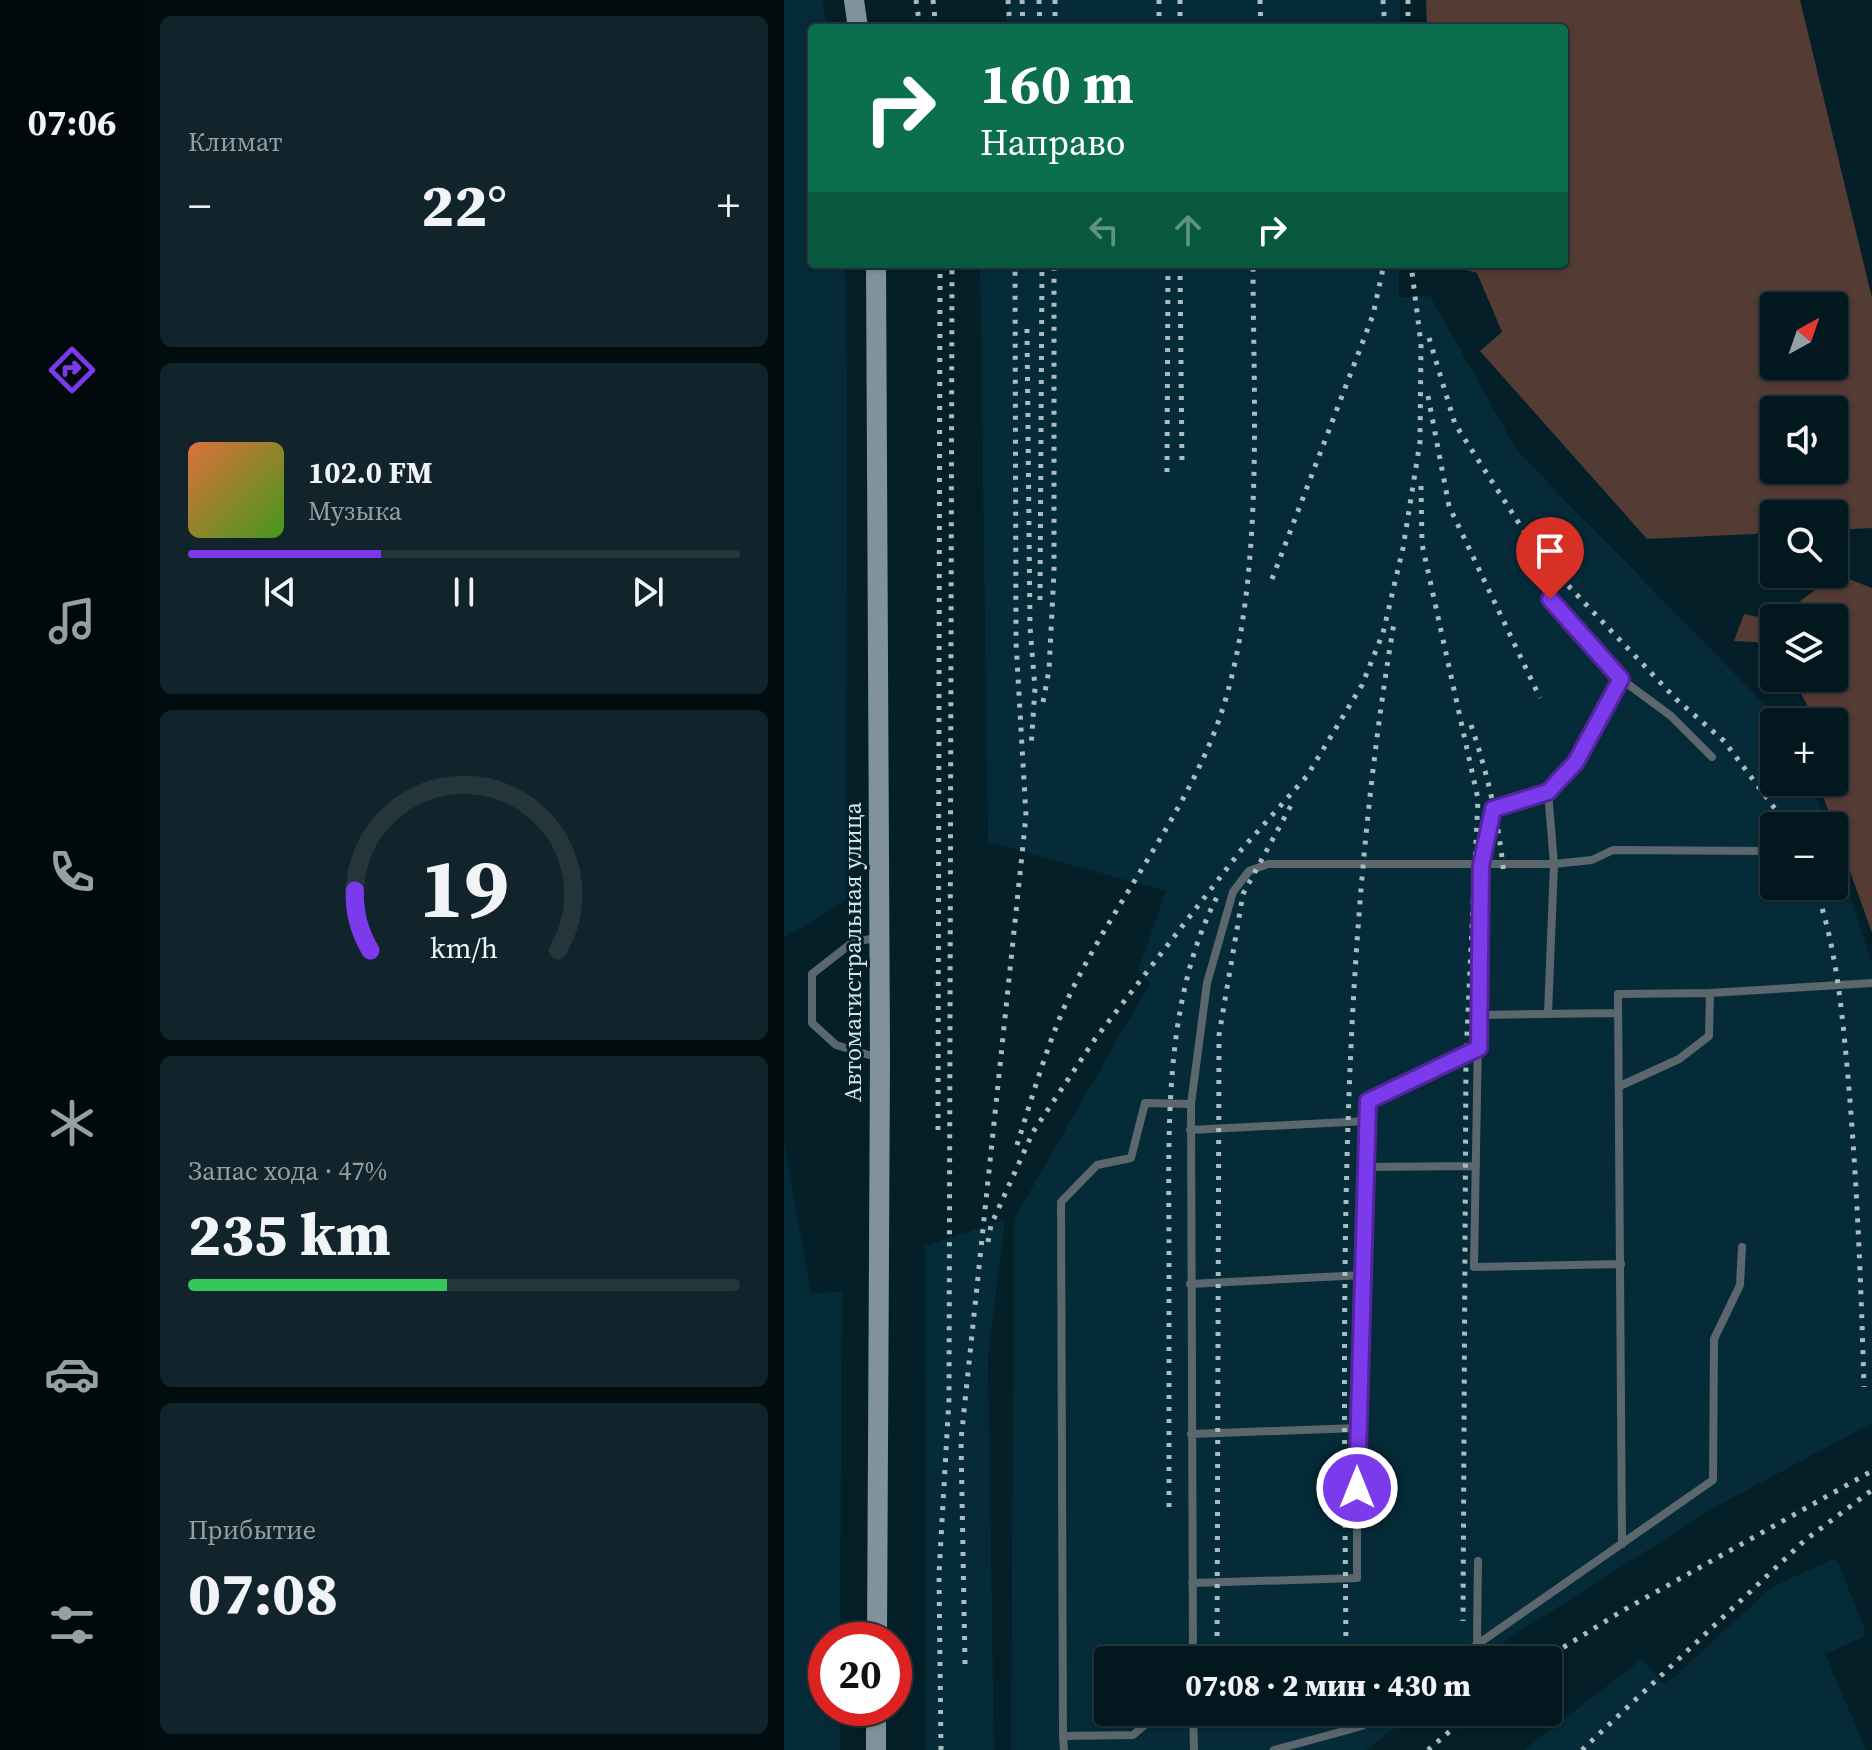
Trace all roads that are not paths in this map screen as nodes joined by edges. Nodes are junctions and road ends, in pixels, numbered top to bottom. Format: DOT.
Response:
graph roads {
  1 [pos="854,0"];
  2 [pos="857,24"];
  3 [pos="876,268"];
  4 [pos="1550,599"];
  5 [pos="1621,679"];
  6 [pos="1712,757"];
  7 [pos="1548,792"];
  8 [pos="1760,851"];
  9 [pos="1554,864"];
  10 [pos="1481,866"];
  11 [pos="878,938"];
  12 [pos="1872,983"];
  13 [pos="1710,993"];
  14 [pos="1617,1013"];
  15 [pos="1548,1014"];
  16 [pos="1480,1015"];
  17 [pos="1479,1048"];
  18 [pos="880,1058"];
  19 [pos="1620,1086"];
  20 [pos="1191,1104"];
  21 [pos="1367,1121"];
  22 [pos="1190,1130"];
  23 [pos="1476,1166"];
  24 [pos="1366,1167"];
  25 [pos="1742,1247"];
  26 [pos="1621,1264"];
  27 [pos="1363,1275"];
  28 [pos="1190,1284"];
  29 [pos="1357,1428"];
  30 [pos="1191,1434"];
  31 [pos="1622,1544"];
  32 [pos="1478,1561"];
  33 [pos="1192,1583"];
  34 [pos="877,1622"];
  35 [pos="1477,1642"];
  36 [pos="1193,1646"];
  37 [pos="1472,1646"];
  38 [pos="876,1726"];
  39 [pos="1144,1726"];
  40 [pos="1193,1726"];
  41 [pos="1362,1726"];
  42 [pos="1063,1736"];
  43 [pos="876,1750"];
  44 [pos="1064,1750"];
  45 [pos="1194,1750"];
  46 [pos="1274,1750"];
  1 -- 2 [label="main road"];
  3 -- 11 [label="main road, Автомагистральная улица"];
  4 -- 5 [label="lane"];
  5 -- 6 [label="lane"];
  5 -- 7 [label="lane"];
  7 -- 9 [label="lane"];
  7 -- 10 [label="lane"];
  8 -- 9 [label="lane"];
  9 -- 10 [label="lane"];
  9 -- 15 [label="lane"];
  10 -- 16 [label="lane"];
  10 -- 20 [label="lane"];
  11 -- 18 [label="main road, Автомагистральная улица"];
  11 -- 18 [label="lane"];
  12 -- 13 [label="lane"];
  13 -- 14 [label="lane"];
  13 -- 19 [label="lane"];
  14 -- 15 [label="lane"];
  14 -- 19 [label="lane"];
  15 -- 16 [label="lane"];
  16 -- 17 [label="lane"];
  17 -- 21 [label="lane"];
  17 -- 23 [label="lane"];
  18 -- 34 [label="main road, Автомагистральная улица"];
  19 -- 26 [label="lane"];
  20 -- 22 [label="lane"];
  20 -- 42 [label="lane"];
  21 -- 22 [label="lane"];
  21 -- 24 [label="lane"];
  22 -- 28 [label="lane"];
  23 -- 24 [label="lane"];
  23 -- 26 [label="lane"];
  24 -- 27 [label="lane"];
  25 -- 31 [label="lane"];
  26 -- 31 [label="lane"];
  27 -- 28 [label="lane"];
  27 -- 29 [label="lane"];
  28 -- 30 [label="lane"];
  29 -- 30 [label="lane"];
  29 -- 33 [label="lane"];
  30 -- 33 [label="lane"];
  31 -- 35 [label="lane"];
  32 -- 35 [label="lane"];
  33 -- 36 [label="lane"];
  35 -- 37 [label="lane"];
  38 -- 43 [label="main road"];
  39 -- 42 [label="lane"];
  40 -- 45 [label="lane"];
  41 -- 46 [label="lane"];
  42 -- 44 [label="lane"];
}
